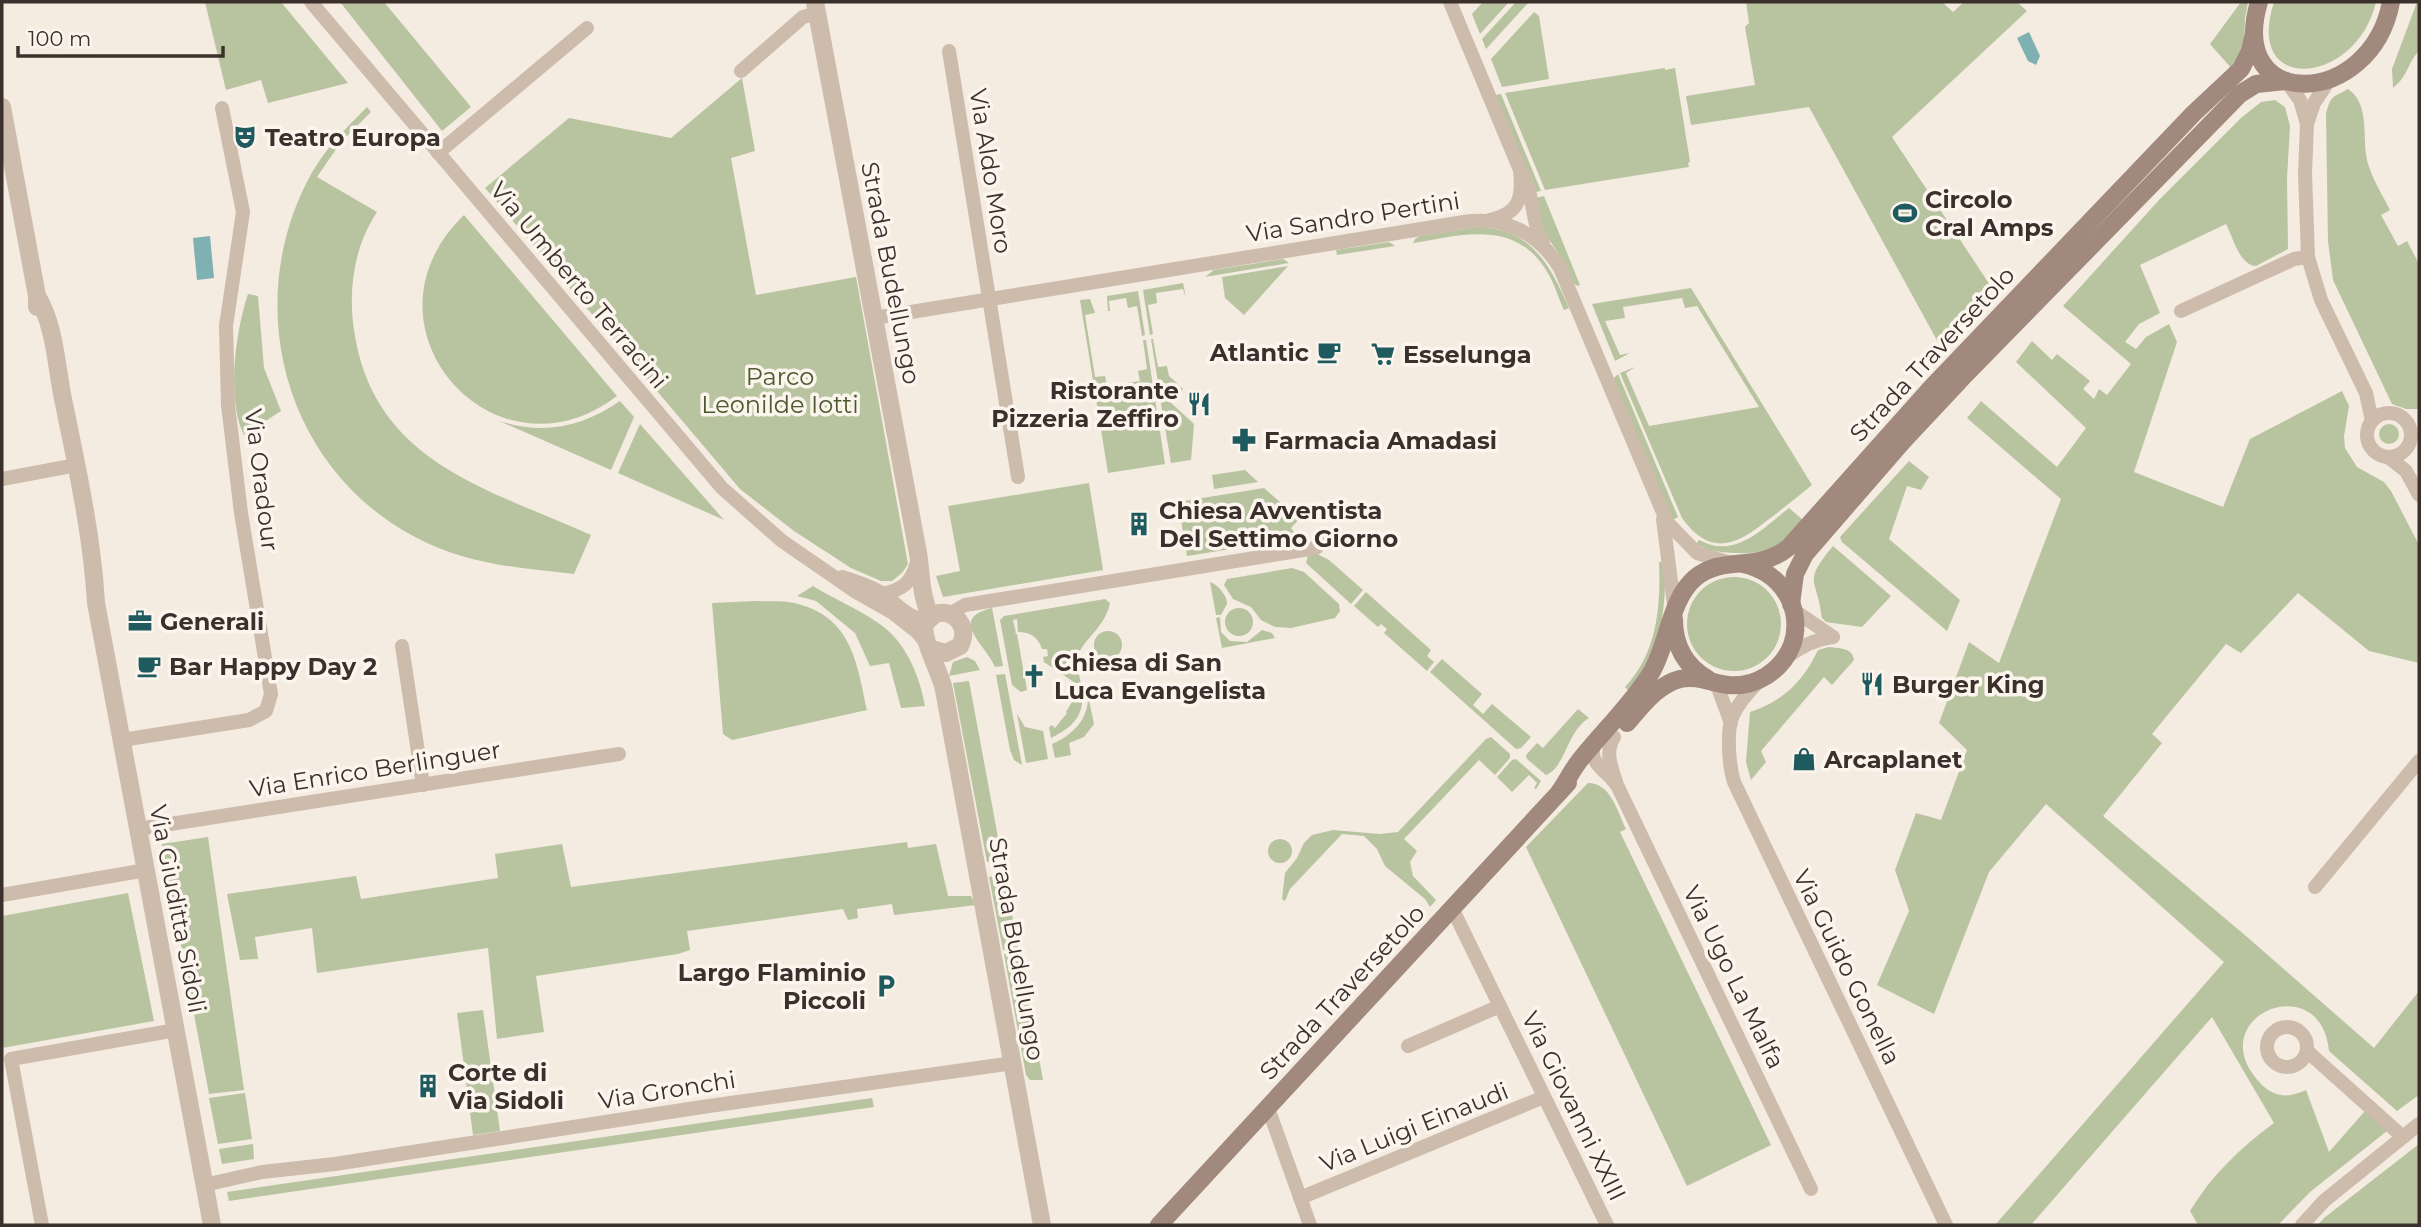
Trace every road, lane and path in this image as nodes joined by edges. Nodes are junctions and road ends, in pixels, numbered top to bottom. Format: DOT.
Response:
graph roads {
  1 [pos="311,2"];
  2 [pos="1450,2"];
  3 [pos="2259,2"];
  4 [pos="2391,2"];
  5 [pos="816,7"];
  6 [pos="587,28"];
  7 [pos="2254,33"];
  8 [pos="949,51"];
  9 [pos="741,71"];
  10 [pos="2330,79"];
  11 [pos="2286,81"];
  12 [pos="2,107"];
  13 [pos="222,108"];
  14 [pos="2307,124"];
  15 [pos="438,153"];
  16 [pos="1520,170"];
  17 [pos="1514,207"];
  18 [pos="1532,214"];
  19 [pos="1483,220"];
  20 [pos="1518,228"];
  21 [pos="1549,253"];
  22 [pos="2308,257"];
  23 [pos="37,296"];
  24 [pos="989,299"];
  25 [pos="2181,311"];
  26 [pos="874,318"];
  27 [pos="2419,414"];
  28 [pos="2384,416"];
  29 [pos="2415,430"];
  30 [pos="2404,451"];
  31 [pos="2388,457"];
  32 [pos="65,467"];
  33 [pos="2406,471"];
  34 [pos="1018,477"];
  35 [pos="2,479"];
  36 [pos="2419,495"];
  37 [pos="1662,514"];
  38 [pos="1322,542"];
  39 [pos="918,554"];
  40 [pos="1738,564"];
  41 [pos="834,574"];
  42 [pos="883,594"];
  43 [pos="96,603"];
  44 [pos="1791,604"];
  45 [pos="1675,614"];
  46 [pos="943,618"];
  47 [pos="402,646"];
  48 [pos="929,646"];
  49 [pos="951,652"];
  50 [pos="1783,662"];
  51 [pos="1762,679"];
  52 [pos="1708,680"];
  53 [pos="942,681"];
  54 [pos="1731,723"];
  55 [pos="122,740"];
  56 [pos="1600,753"];
  57 [pos="619,754"];
  58 [pos="2419,761"];
  59 [pos="423,785"];
  60 [pos="1560,791"];
  61 [pos="138,828"];
  62 [pos="146,870"];
  63 [pos="2315,887"];
  64 [pos="2,895"];
  65 [pos="1452,908"];
  66 [pos="1500,1006"];
  67 [pos="176,1030"];
  68 [pos="1408,1046"];
  69 [pos="2307,1051"];
  70 [pos="1013,1063"];
  71 [pos="1544,1097"];
  72 [pos="1268,1108"];
  73 [pos="2419,1124"];
  74 [pos="2403,1137"];
  75 [pos="204,1185"];
  76 [pos="1811,1189"];
  77 [pos="1300,1198"];
  78 [pos="42,1225"];
  79 [pos="212,1225"];
  80 [pos="1042,1225"];
  81 [pos="1159,1225"];
  82 [pos="1310,1225"];
  83 [pos="1607,1225"];
  84 [pos="1947,1225"];
  85 [pos="2302,1225"];
  1 -- 15 [label="street, Via Umberto Terracini"];
  2 -- 16 [label="street"];
  3 -- 7 [label="main road, Strada Traversetolo"];
  4 -- 10 [label="main road, Strada Traversetolo"];
  5 -- 9 [label="street"];
  5 -- 26 [label="street, Strada Budellungo"];
  6 -- 15 [label="street"];
  7 -- 11 [label="main road, Strada Traversetolo"];
  7 -- 40 [label="main road, Strada Traversetolo"];
  8 -- 24 [label="street, Via Aldo Moro"];
  10 -- 11 [label="main road, Strada Traversetolo"];
  10 -- 14 [label="street"];
  11 -- 14 [label="street"];
  11 -- 44 [label="main road, Strada Traversetolo"];
  12 -- 23 [label="street, Via Giuditta Sidoli"];
  13 -- 55 [label="street, Via Oradour"];
  14 -- 22 [label="street"];
  15 -- 41 [label="street, Via Umberto Terracini"];
  16 -- 17 [label="street"];
  16 -- 18 [label="street"];
  17 -- 19 [label="street"];
  17 -- 20 [label="street"];
  18 -- 20 [label="street"];
  18 -- 21 [label="street"];
  19 -- 20 [label="street, Via Sandro Pertini"];
  19 -- 24 [label="street, Via Sandro Pertini"];
  20 -- 21 [label="street, Via Sandro Pertini"];
  21 -- 37 [label="street, Via Sandro Pertini"];
  22 -- 25 [label="street"];
  22 -- 28 [label="street"];
  23 -- 32 [label="street, Via Giuditta Sidoli"];
  23 -- 43 [label="street, Via Giuditta Sidoli"];
  24 -- 26 [label="street, Via Sandro Pertini"];
  24 -- 34 [label="street, Via Aldo Moro"];
  26 -- 39 [label="street, Strada Budellungo"];
  27 -- 28 [label="street"];
  28 -- 29 [label="street"];
  28 -- 31 [label="street"];
  29 -- 30 [label="street"];
  30 -- 31 [label="street"];
  30 -- 33 [label="street"];
  31 -- 33 [label="street"];
  32 -- 35 [label="street"];
  32 -- 43 [label="street, Via Giuditta Sidoli"];
  33 -- 36 [label="street"];
  37 -- 40 [label="street, Via Sandro Pertini"];
  37 -- 45 [label="street, Via Sandro Pertini"];
  38 -- 46 [label="street"];
  39 -- 42 [label="street"];
  39 -- 46 [label="street, Strada Budellungo"];
  40 -- 44 [label="main road"];
  40 -- 45 [label="main road, Strada Traversetolo"];
  41 -- 42 [label="street, Via Umberto Terracini"];
  41 -- 48 [label="street, Via Umberto Terracini"];
  42 -- 46 [label="street, Via Umberto Terracini"];
  43 -- 55 [label="street, Via Giuditta Sidoli"];
  44 -- 50 [label="main road, Strada Traversetolo"];
  44 -- 50 [label="street"];
  45 -- 52 [label="main road"];
  45 -- 56 [label="main road, Strada Traversetolo"];
  46 -- 48 [label="street, Strada Budellungo"];
  46 -- 49 [label="street, Strada Budellungo"];
  47 -- 59 [label="street"];
  48 -- 49 [label="street"];
  48 -- 53 [label="street, Strada Budellungo"];
  49 -- 53 [label="street, Strada Budellungo"];
  50 -- 51 [label="main road"];
  51 -- 52 [label="main road, Strada Traversetolo"];
  51 -- 54 [label="street"];
  52 -- 54 [label="street, Via Guido Gonella"];
  52 -- 56 [label="main road, Strada Traversetolo"];
  53 -- 70 [label="street, Strada Budellungo"];
  54 -- 84 [label="street, Via Guido Gonella"];
  55 -- 61 [label="street, Via Giuditta Sidoli"];
  56 -- 60 [label="main road, Strada Traversetolo"];
  56 -- 60 [label="main road, Strada Traversetolo"];
  56 -- 76 [label="street, Via Ugo La Malfa"];
  57 -- 59 [label="street, Via Enrico Berlinguer"];
  58 -- 63 [label="street"];
  59 -- 61 [label="street, Via Enrico Berlinguer"];
  60 -- 65 [label="main road, Strada Traversetolo"];
  61 -- 62 [label="street, Via Giuditta Sidoli"];
  62 -- 64 [label="street"];
  62 -- 67 [label="street, Via Giuditta Sidoli"];
  65 -- 66 [label="street, Via Giovanni XXIII"];
  65 -- 72 [label="main road, Strada Traversetolo"];
  66 -- 68 [label="street, Via Giovanni XXIII"];
  66 -- 71 [label="street, Via Giovanni XXIII"];
  67 -- 75 [label="street, Via Giuditta Sidoli"];
  67 -- 78 [label="street"];
  69 -- 74 [label="street"];
  70 -- 75 [label="street, Via Gronchi"];
  70 -- 80 [label="street, Strada Budellungo"];
  71 -- 77 [label="street, Via Luigi Einaudi"];
  71 -- 83 [label="street, Via Giovanni XXIII"];
  72 -- 77 [label="street"];
  72 -- 81 [label="main road, Strada Traversetolo"];
  73 -- 74 [label="street"];
  74 -- 85 [label="street"];
  75 -- 79 [label="street, Via Giuditta Sidoli"];
  77 -- 82 [label="street"];
}
